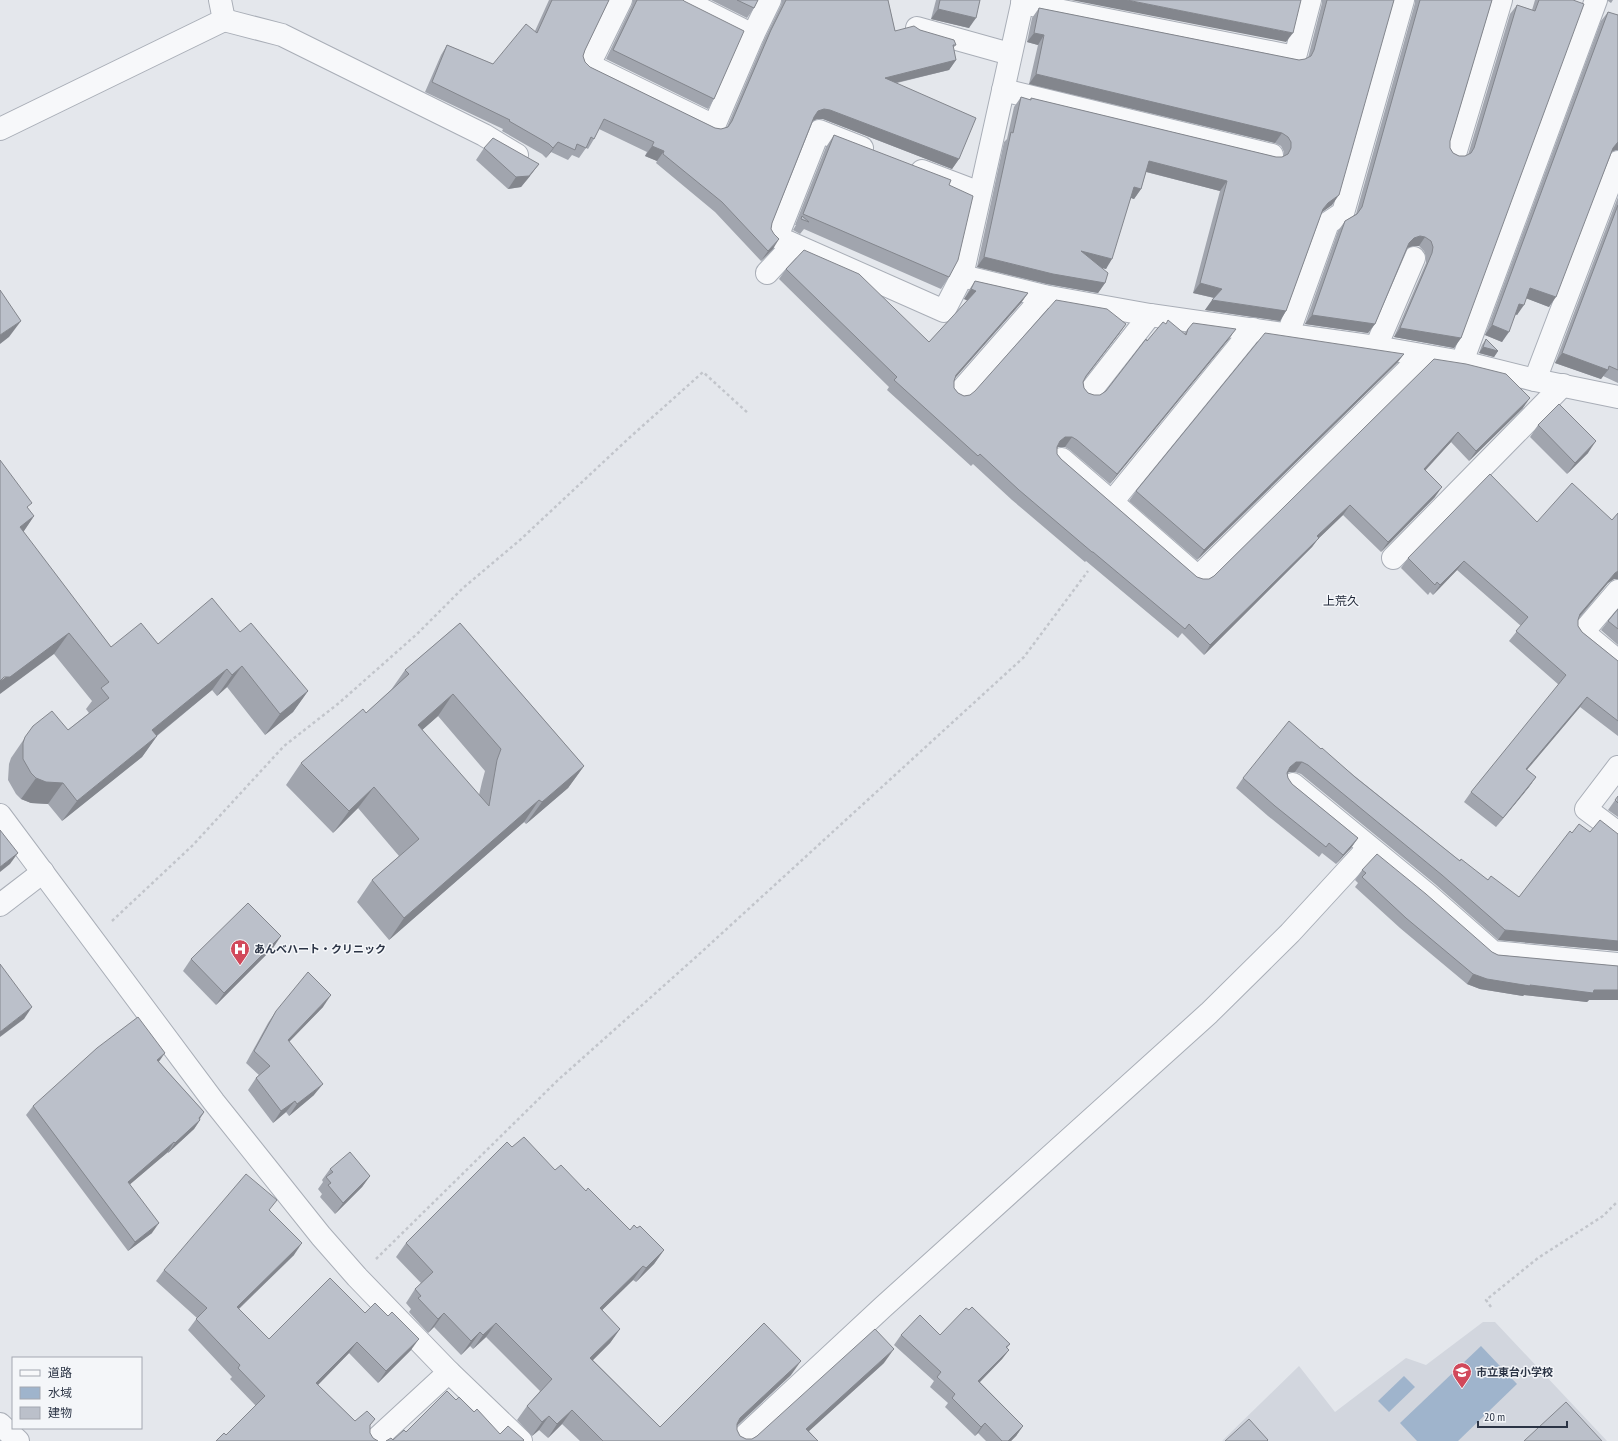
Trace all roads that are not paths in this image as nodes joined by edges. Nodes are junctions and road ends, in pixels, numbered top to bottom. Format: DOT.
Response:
graph roads {
  1 [pos="621,0"];
  2 [pos="683,0"];
  3 [pos="770,0"];
  4 [pos="1310,0"];
  5 [pos="1403,0"];
  6 [pos="1500,0"];
  7 [pos="1596,0"];
  8 [pos="1022,2"];
  9 [pos="222,10"];
  10 [pos="916,28"];
  11 [pos="753,35"];
  12 [pos="1010,54"];
  13 [pos="1003,90"];
  14 [pos="0,129"];
  15 [pos="878,154"];
  16 [pos="1455,154"];
  17 [pos="1272,155"];
  18 [pos="1618,162"];
  19 [pos="536,165"];
  20 [pos="907,165"];
  21 [pos="980,193"];
  22 [pos="794,245"];
  23 [pos="1414,258"];
  24 [pos="767,273"];
  25 [pos="962,276"];
  26 [pos="1044,296"];
  27 [pos="1150,315"];
  28 [pos="1253,329"];
  29 [pos="1288,334"];
  30 [pos="1376,347"];
  31 [pos="1422,356"];
  32 [pos="1462,362"];
  33 [pos="1535,380"];
  34 [pos="1562,385"];
  35 [pos="959,393"];
  36 [pos="1089,393"];
  37 [pos="1618,397"];
  38 [pos="1062,460"];
  39 [pos="1112,502"];
  40 [pos="1393,558"];
  41 [pos="1618,591"];
  42 [pos="1618,661"];
  43 [pos="1618,766"];
  44 [pos="1293,784"];
  45 [pos="0,815"];
  46 [pos="1618,833"];
  47 [pos="1369,847"];
  48 [pos="43,872"];
  49 [pos="0,905"];
  50 [pos="1618,964"];
  51 [pos="449,1372"];
  52 [pos="0,1424"];
  53 [pos="18,1441"];
  54 [pos="374,1441"];
  55 [pos="521,1441"];
  56 [pos="739,1441"];
  1 -- 11 [label="street"];
  2 -- 11 [label="street"];
  3 -- 11 [label="street"];
  4 -- 8 [label="street"];
  5 -- 29 [label="street"];
  6 -- 16 [label="street"];
  7 -- 32 [label="street"];
  8 -- 12 [label="street"];
  9 -- 14 [label="street"];
  9 -- 19 [label="street"];
  10 -- 12 [label="street"];
  12 -- 13 [label="street"];
  13 -- 17 [label="street"];
  13 -- 21 [label="street"];
  15 -- 22 [label="street"];
  18 -- 33 [label="street"];
  20 -- 21 [label="street"];
  21 -- 25 [label="street"];
  22 -- 24 [label="street"];
  22 -- 25 [label="street"];
  23 -- 30 [label="street"];
  25 -- 26 [label="street"];
  26 -- 27 [label="street"];
  26 -- 35 [label="street"];
  27 -- 28 [label="street"];
  27 -- 36 [label="street"];
  28 -- 29 [label="street"];
  28 -- 39 [label="street"];
  29 -- 30 [label="street"];
  30 -- 31 [label="street"];
  31 -- 32 [label="street"];
  31 -- 39 [label="street"];
  32 -- 33 [label="street"];
  33 -- 34 [label="street"];
  34 -- 37 [label="street"];
  34 -- 40 [label="street"];
  38 -- 39 [label="street"];
  41 -- 42 [label="street"];
  43 -- 46 [label="street"];
  44 -- 47 [label="street"];
  45 -- 48 [label="street"];
  47 -- 50 [label="street"];
  47 -- 56 [label="street"];
  48 -- 49 [label="street"];
  48 -- 51 [label="street"];
  51 -- 54 [label="street"];
  51 -- 55 [label="street"];
  52 -- 53 [label="street"];
}
